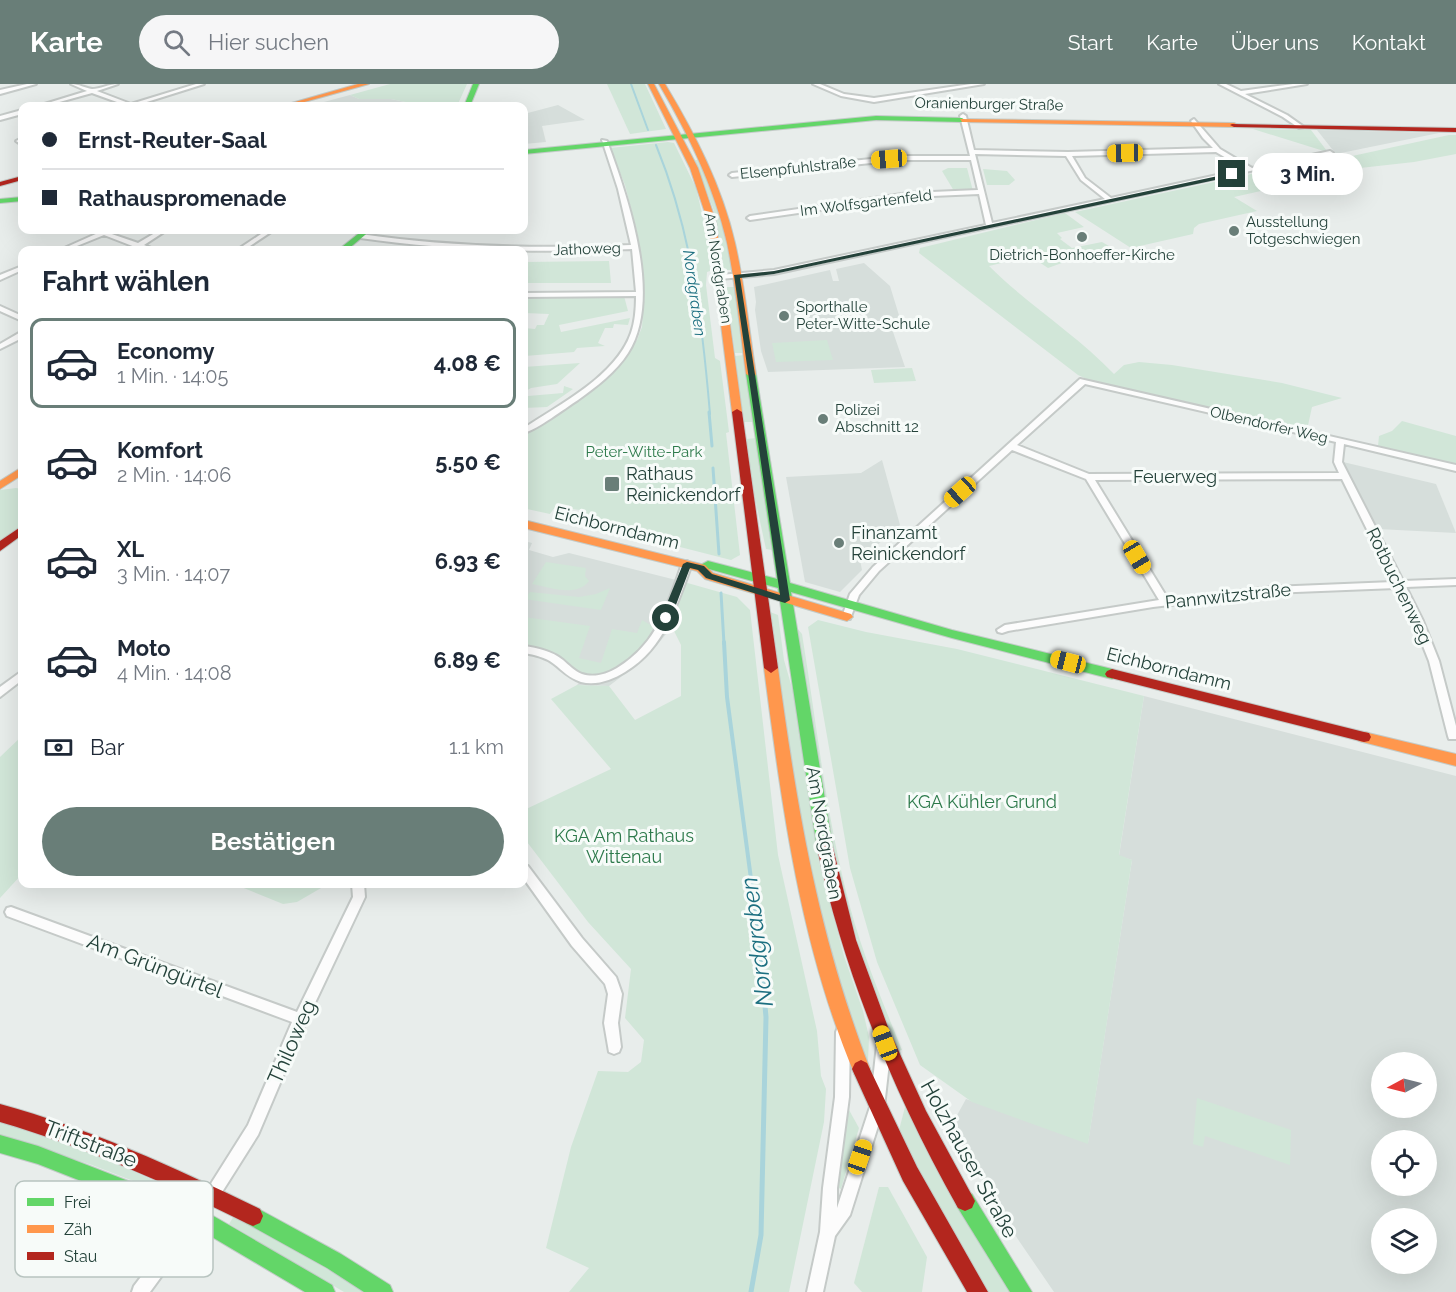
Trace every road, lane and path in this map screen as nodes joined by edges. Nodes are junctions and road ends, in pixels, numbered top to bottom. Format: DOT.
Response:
graph roads {
  1 [pos="33,84"];
  2 [pos="74,84"];
  3 [pos="116,84"];
  4 [pos="201,84"];
  5 [pos="366,84"];
  6 [pos="476,84"];
  7 [pos="651,84"];
  8 [pos="662,84"];
  9 [pos="816,84"];
  10 [pos="981,84"];
  11 [pos="1222,84"];
  12 [pos="1304,84"];
  13 [pos="92,91"];
  14 [pos="0,92"];
  15 [pos="1240,93"];
  16 [pos="54,102"];
  17 [pos="121,102"];
  18 [pos="144,102"];
  19 [pos="299,102"];
  20 [pos="468,102"];
  21 [pos="18,113"];
  22 [pos="0,118"];
  23 [pos="963,118"];
  24 [pos="1195,123"];
  25 [pos="1299,125"];
  26 [pos="1456,128"];
  27 [pos="686,135"];
  28 [pos="605,143"];
  29 [pos="1216,150"];
  30 [pos="528,151"];
  31 [pos="1330,153"];
  32 [pos="1068,154"];
  33 [pos="972,155"];
  34 [pos="1251,170"];
  35 [pos="732,175"];
  36 [pos="18,179"];
  37 [pos="0,184"];
  38 [pos="981,192"];
  39 [pos="1110,200"];
  40 [pos="18,201"];
  41 [pos="0,203"];
  42 [pos="750,218"];
  43 [pos="992,225"];
  44 [pos="102,234"];
  45 [pos="107,234"];
  46 [pos="157,234"];
  47 [pos="265,234"];
  48 [pos="363,234"];
  49 [pos="370,234"];
  50 [pos="73,246"];
  51 [pos="137,246"];
  52 [pos="246,246"];
  53 [pos="347,246"];
  54 [pos="439,246"];
  55 [pos="635,247"];
  56 [pos="528,250"];
  57 [pos="18,270"];
  58 [pos="737,276"];
  59 [pos="720,277"];
  60 [pos="0,278"];
  61 [pos="639,294"];
  62 [pos="528,295"];
  63 [pos="0,308"];
  64 [pos="18,317"];
  65 [pos="18,337"];
  66 [pos="0,347"];
  67 [pos="528,428"];
  68 [pos="740,428"];
  69 [pos="760,428"];
  70 [pos="1340,441"];
  71 [pos="1011,446"];
  72 [pos="1456,468"];
  73 [pos="14,475"];
  74 [pos="1345,476"];
  75 [pos="1090,478"];
  76 [pos="0,486"];
  77 [pos="528,525"];
  78 [pos="18,533"];
  79 [pos="0,547"];
  80 [pos="779,554"];
  81 [pos="757,555"];
  82 [pos="687,564"];
  83 [pos="1456,582"];
  84 [pos="1400,584"];
  85 [pos="761,586"];
  86 [pos="784,593"];
  87 [pos="1165,602"];
  88 [pos="849,611"];
  89 [pos="1002,630"];
  90 [pos="528,651"];
  91 [pos="18,678"];
  92 [pos="0,693"];
  93 [pos="1453,736"];
  94 [pos="1456,760"];
  95 [pos="528,875"];
  96 [pos="358,888"];
  97 [pos="11,912"];
  98 [pos="300,1019"];
  99 [pos="843,1025"];
  100 [pos="885,1043"];
  101 [pos="614,1047"];
  102 [pos="877,1107"];
  103 [pos="0,1113"];
  104 [pos="0,1144"];
  105 [pos="105,1181"];
  106 [pos="180,1181"];
  107 [pos="213,1193"];
  108 [pos="213,1196"];
  109 [pos="213,1227"];
  110 [pos="828,1232"];
  111 [pos="151,1277"];
  112 [pos="140,1292"];
  113 [pos="325,1292"];
  114 [pos="383,1292"];
  115 [pos="814,1292"];
  116 [pos="978,1292"];
  117 [pos="1022,1292"];
  1 -- 14 [label="street"];
  2 -- 13 [label="street"];
  3 -- 13 [label="street"];
  4 -- 18 [label="street"];
  5 -- 19 [label="main road"];
  6 -- 20 [label="main road"];
  7 -- 27 [label="main road, Am Nordgraben"];
  8 -- 27 [label="main road, Am Nordgraben"];
  9 -- 10 [label="street"];
  11 -- 15 [label="street"];
  12 -- 15 [label="street"];
  13 -- 16 [label="street"];
  13 -- 17 [label="street"];
  15 -- 25 [label="street"];
  21 -- 22 [label="street"];
  23 -- 24 [label="main road, Oranienburger Straße"];
  23 -- 27 [label="main road, Oranienburger Straße"];
  23 -- 33 [label="street"];
  24 -- 25 [label="main road, Oranienburger Straße"];
  24 -- 29 [label="street"];
  25 -- 26 [label="main road, Oranienburger Straße"];
  27 -- 28 [label="main road, Oranienburger Straße"];
  27 -- 58 [label="main road, Am Nordgraben"];
  27 -- 59 [label="main road, Am Nordgraben"];
  28 -- 30 [label="main road, Oranienburger Straße"];
  28 -- 55 [label="street"];
  29 -- 32 [label="street, Elsenpfuhlstraße"];
  29 -- 34 [label="street"];
  31 -- 34 [label="street"];
  32 -- 33 [label="street, Elsenpfuhlstraße"];
  32 -- 39 [label="street"];
  33 -- 35 [label="street, Elsenpfuhlstraße"];
  33 -- 38 [label="street"];
  34 -- 39 [label="street"];
  36 -- 37 [label="main road"];
  38 -- 42 [label="street, Im Wolfsgartenfeld"];
  38 -- 43 [label="street"];
  39 -- 43 [label="street"];
  40 -- 41 [label="main road"];
  43 -- 58 [label="street"];
  44 -- 50 [label="street"];
  45 -- 51 [label="street"];
  46 -- 51 [label="street"];
  47 -- 52 [label="street"];
  48 -- 53 [label="main road"];
  49 -- 54 [label="street, Jathoweg"];
  55 -- 56 [label="street, Jathoweg"];
  55 -- 61 [label="street"];
  57 -- 60 [label="street"];
  58 -- 59 [label="street"];
  58 -- 69 [label="main road, Am Nordgraben"];
  59 -- 68 [label="main road, Am Nordgraben"];
  61 -- 62 [label="street"];
  61 -- 67 [label="street"];
  63 -- 64 [label="street"];
  65 -- 66 [label="street"];
  68 -- 69 [label="main road"];
  68 -- 81 [label="main road, Am Nordgraben"];
  69 -- 80 [label="main road, Am Nordgraben"];
  70 -- 71 [label="street, Olbendorfer Weg"];
  70 -- 72 [label="street, Olbendorfer Weg"];
  70 -- 74 [label="street, Rotbuchenweg"];
  71 -- 75 [label="street, Feuerweg"];
  71 -- 88 [label="street"];
  73 -- 76 [label="main road"];
  74 -- 75 [label="street, Feuerweg"];
  74 -- 84 [label="street, Rotbuchenweg"];
  75 -- 87 [label="street"];
  77 -- 82 [label="main road, Eichborndamm"];
  78 -- 79 [label="main road"];
  80 -- 81 [label="main road"];
  80 -- 86 [label="main road, Am Nordgraben"];
  81 -- 85 [label="main road, Am Nordgraben"];
  82 -- 85 [label="main road, Eichborndamm"];
  82 -- 90 [label="street"];
  83 -- 84 [label="street, Pannwitzstraße"];
  84 -- 87 [label="street, Pannwitzstraße"];
  84 -- 93 [label="street, Rotbuchenweg"];
  85 -- 86 [label="main road, Eichborndamm"];
  85 -- 99 [label="main road, Am Nordgraben"];
  86 -- 88 [label="main road, Eichborndamm"];
  86 -- 100 [label="main road, Am Nordgraben"];
  87 -- 89 [label="street, Pannwitzstraße"];
  88 -- 94 [label="main road, Eichborndamm"];
  91 -- 92 [label="street"];
  95 -- 101 [label="street"];
  96 -- 98 [label="street, Thiloweg"];
  97 -- 98 [label="street, Am Grüngürtel"];
  98 -- 107 [label="street, Thiloweg"];
  99 -- 102 [label="main road, Am Nordgraben"];
  99 -- 110 [label="street, Am Nordgraben"];
  100 -- 102 [label="street, Am Nordgraben"];
  100 -- 117 [label="main road, Holzhauser Straße"];
  102 -- 110 [label="street, Am Nordgraben"];
  102 -- 116 [label="main road"];
  103 -- 106 [label="main road, Triftstraße"];
  104 -- 105 [label="main road, Triftstraße"];
  108 -- 114 [label="main road, Triftstraße"];
  109 -- 113 [label="main road, Triftstraße"];
  110 -- 115 [label="street, Am Nordgraben"];
  111 -- 112 [label="street"];
}
